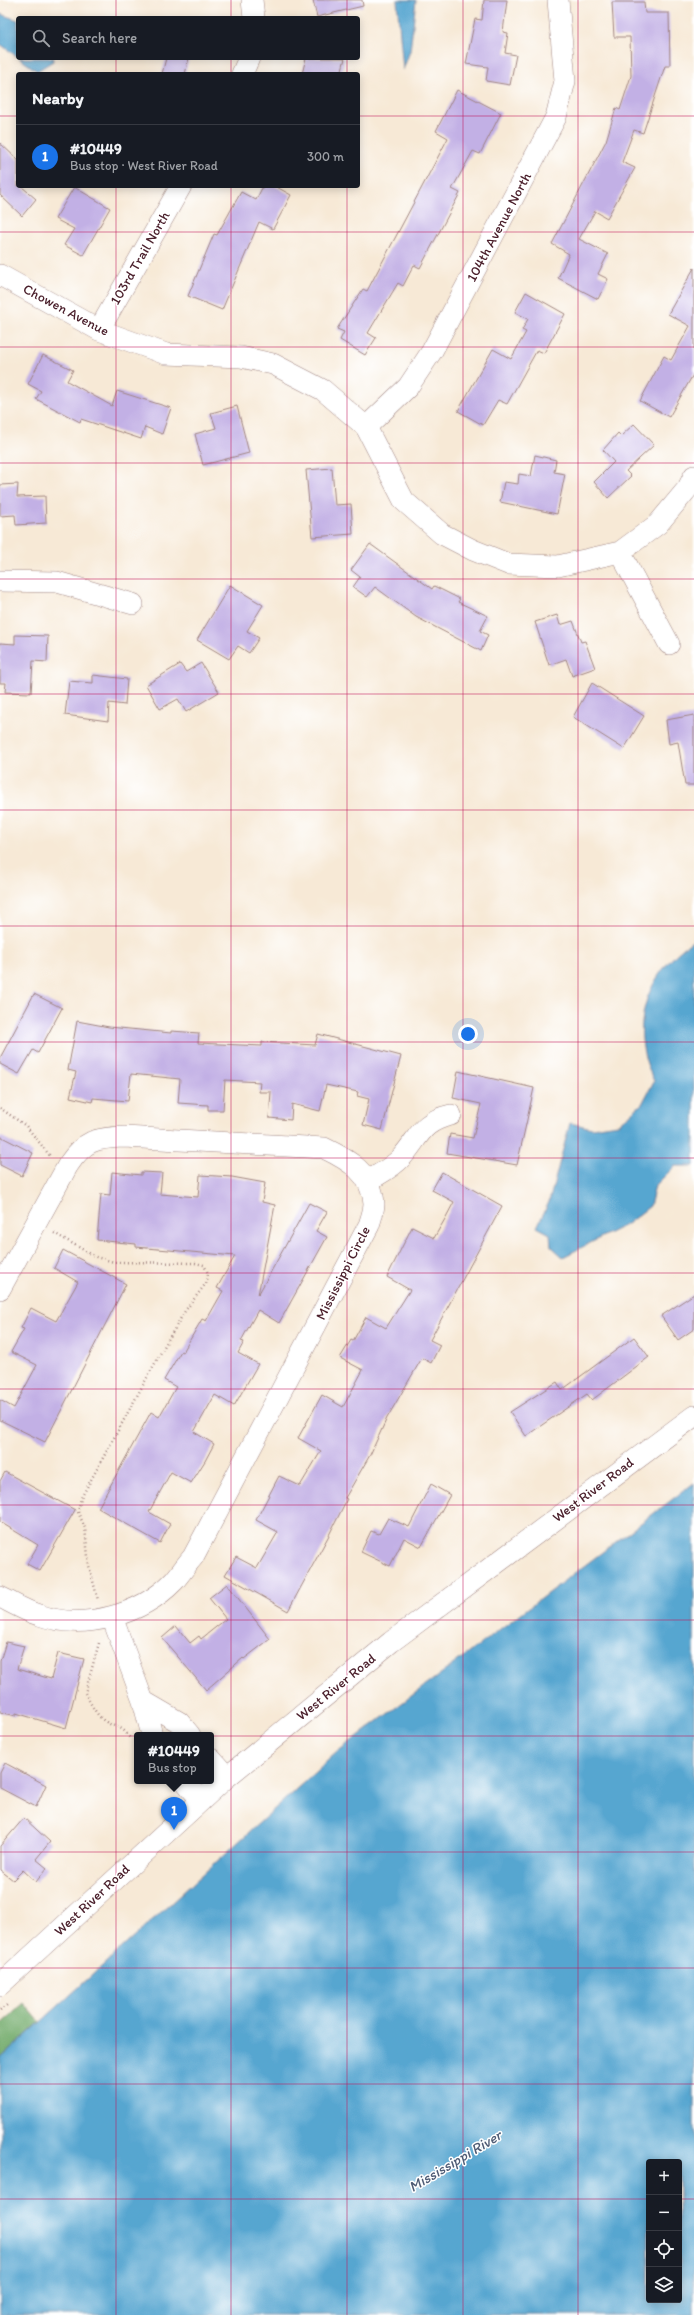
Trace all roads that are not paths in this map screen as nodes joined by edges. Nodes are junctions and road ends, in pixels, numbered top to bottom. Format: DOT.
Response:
graph roads {
  1 [pos="252,0"];
  2 [pos="558,0"];
  3 [pos="254,16"];
  4 [pos="248,60"];
  5 [pos="243,72"];
  6 [pos="180,188"];
  7 [pos="0,275"];
  8 [pos="99,330"];
  9 [pos="366,427"];
  10 [pos="694,476"];
  11 [pos="620,552"];
  12 [pos="0,581"];
  13 [pos="133,604"];
  14 [pos="669,644"];
  15 [pos="450,1115"];
  16 [pos="368,1181"];
  17 [pos="0,1289"];
  18 [pos="694,1416"];
  19 [pos="0,1597"];
  20 [pos="105,1618"];
  21 [pos="143,1701"];
  22 [pos="151,1732"];
  23 [pos="187,1732"];
  24 [pos="214,1762"];
  25 [pos="227,1777"];
  26 [pos="188,1784"];
  27 [pos="201,1800"];
  28 [pos="5,1994"];
  1 -- 3 [label="street"];
  2 -- 9 [label="street, 104th Avenue North"];
  4 -- 5 [label="street"];
  6 -- 8 [label="street, 103rd Trail North"];
  7 -- 8 [label="street, Chowen Avenue"];
  8 -- 9 [label="street, Chowen Avenue"];
  9 -- 11 [label="street, Chowen Avenue"];
  10 -- 11 [label="street"];
  11 -- 14 [label="street"];
  12 -- 13 [label="street"];
  15 -- 16 [label="street"];
  16 -- 17 [label="street, Mississippi Circle"];
  16 -- 20 [label="street, Mississippi Circle"];
  18 -- 25 [label="street, West River Road"];
  19 -- 20 [label="street, Mississippi Circle"];
  20 -- 21 [label="street"];
  21 -- 22 [label="street"];
  21 -- 23 [label="street"];
  24 -- 25 [label="street"];
  25 -- 27 [label="street, West River Road"];
  26 -- 27 [label="street"];
  27 -- 28 [label="street, West River Road"];
}
